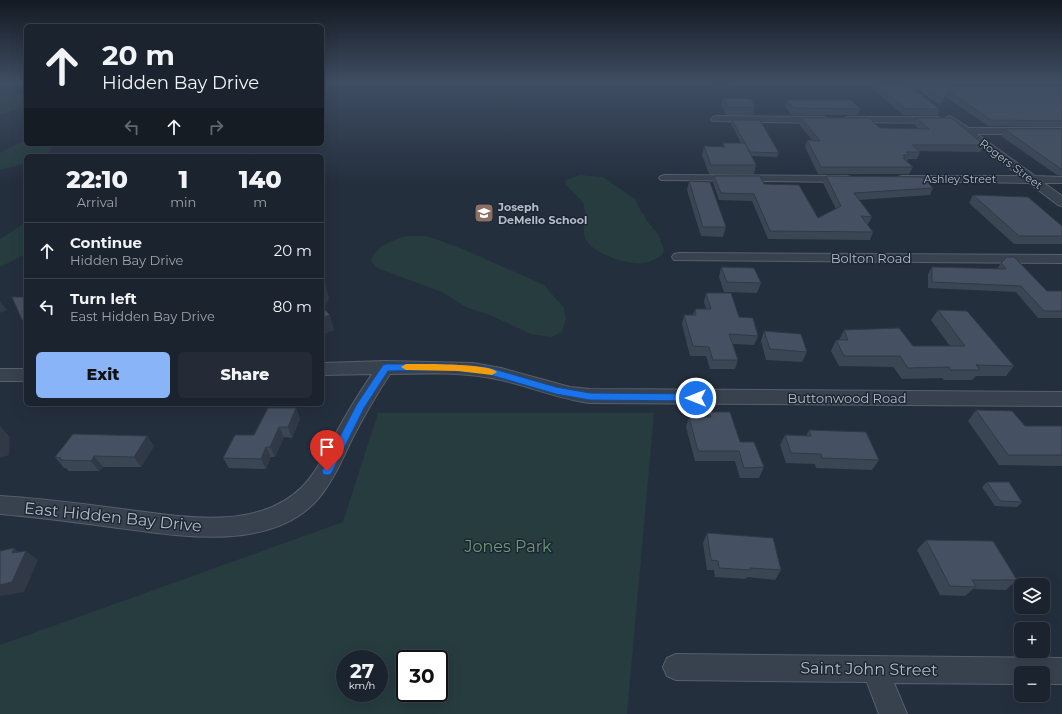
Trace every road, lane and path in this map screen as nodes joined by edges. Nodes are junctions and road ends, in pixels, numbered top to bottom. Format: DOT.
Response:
graph roads {
  1 [pos="947,116"];
  2 [pos="716,119"];
  3 [pos="952,120"];
  4 [pos="967,131"];
  5 [pos="1062,131"];
  6 [pos="666,178"];
  7 [pos="854,179"];
  8 [pos="894,179"];
  9 [pos="1032,180"];
  10 [pos="1062,180"];
  11 [pos="1062,202"];
  12 [pos="679,257"];
  13 [pos="1062,259"];
  14 [pos="386,367"];
  15 [pos="324,369"];
  16 [pos="0,375"];
  17 [pos="24,375"];
  18 [pos="1062,399"];
  19 [pos="0,505"];
  20 [pos="676,667"];
  21 [pos="875,669"];
  22 [pos="1062,671"];
  23 [pos="893,714"];
  1 -- 3 [label="street, Rogers Street"];
  2 -- 3 [label="street"];
  3 -- 4 [label="street, Rogers Street"];
  4 -- 5 [label="street"];
  4 -- 9 [label="street, Rogers Street"];
  6 -- 7 [label="street"];
  8 -- 9 [label="street, Ashley Street"];
  9 -- 10 [label="street, Ashley Street"];
  9 -- 11 [label="street, Rogers Street"];
  12 -- 13 [label="street, Bolton Road"];
  14 -- 15 [label="street, Buttonwood Road"];
  14 -- 18 [label="street, Buttonwood Road"];
  14 -- 19 [label="street, East Hidden Bay Drive"];
  16 -- 17 [label="street"];
  20 -- 21 [label="street, Saint John Street"];
  21 -- 22 [label="street, Saint John Street"];
  21 -- 23 [label="street"];
}
